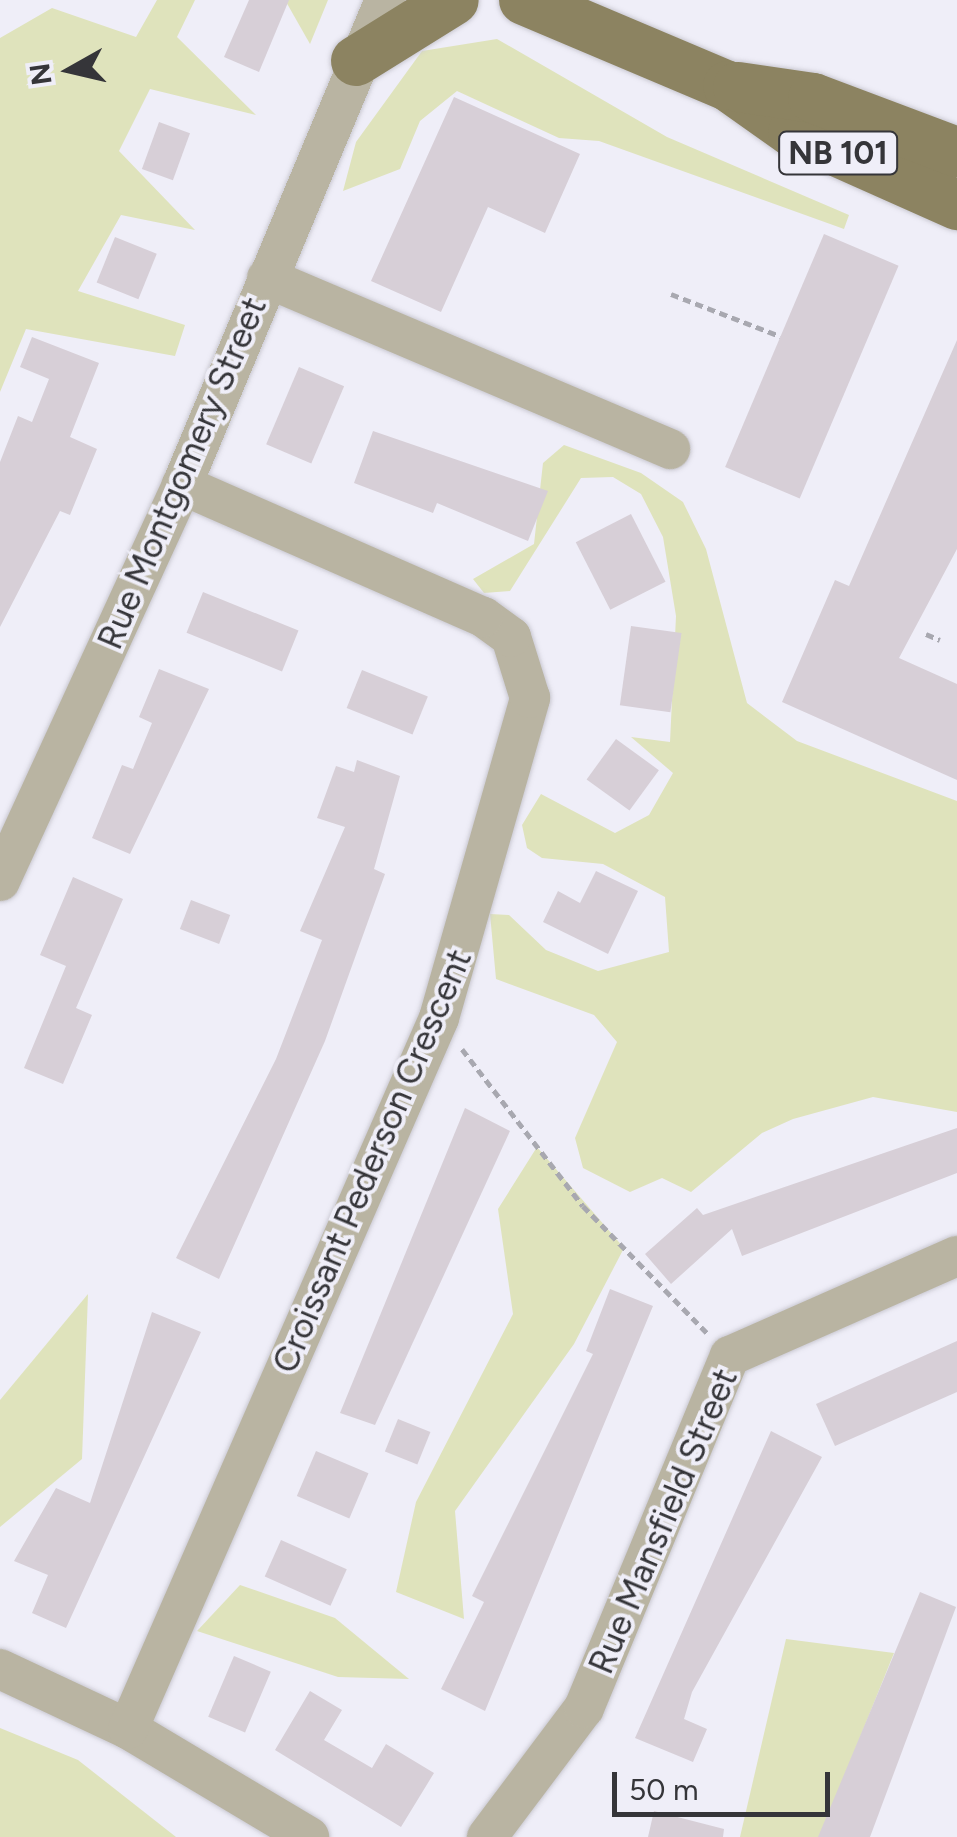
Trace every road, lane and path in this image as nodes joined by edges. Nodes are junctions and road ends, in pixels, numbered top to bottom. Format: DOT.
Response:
graph roads {
  1 [pos="385,0"];
  2 [pos="454,0"];
  3 [pos="524,0"];
  4 [pos="356,61"];
  5 [pos="728,86"];
  6 [pos="957,152"];
  7 [pos="957,205"];
  8 [pos="267,278"];
  9 [pos="671,294"];
  10 [pos="780,336"];
  11 [pos="670,449"];
  12 [pos="182,485"];
  13 [pos="926,634"];
  14 [pos="940,640"];
  15 [pos="0,881"];
  16 [pos="439,1018"];
  17 [pos="957,1256"];
  18 [pos="708,1334"];
  19 [pos="0,1668"];
  20 [pos="128,1729"];
  21 [pos="309,1837"];
  22 [pos="487,1837"];
  1 -- 4 [label="street, Rue Montgomery Street"];
  2 -- 4 [label="main road"];
  3 -- 5 [label="main road, NB 101"];
  4 -- 8 [label="street, Rue Montgomery Street"];
  5 -- 6 [label="main road, NB 101"];
  5 -- 7 [label="main road, NB 101"];
  8 -- 11 [label="street"];
  8 -- 12 [label="street, Rue Montgomery Street"];
  9 -- 10 [label="path"];
  12 -- 15 [label="street, Rue Montgomery Street"];
  12 -- 16 [label="street, Croissant Pederson Crescent"];
  13 -- 14 [label="path"];
  16 -- 18 [label="path"];
  16 -- 20 [label="street, Croissant Pederson Crescent"];
  17 -- 22 [label="street, Rue Mansfield Street"];
  19 -- 20 [label="street"];
  20 -- 21 [label="street"];
}
